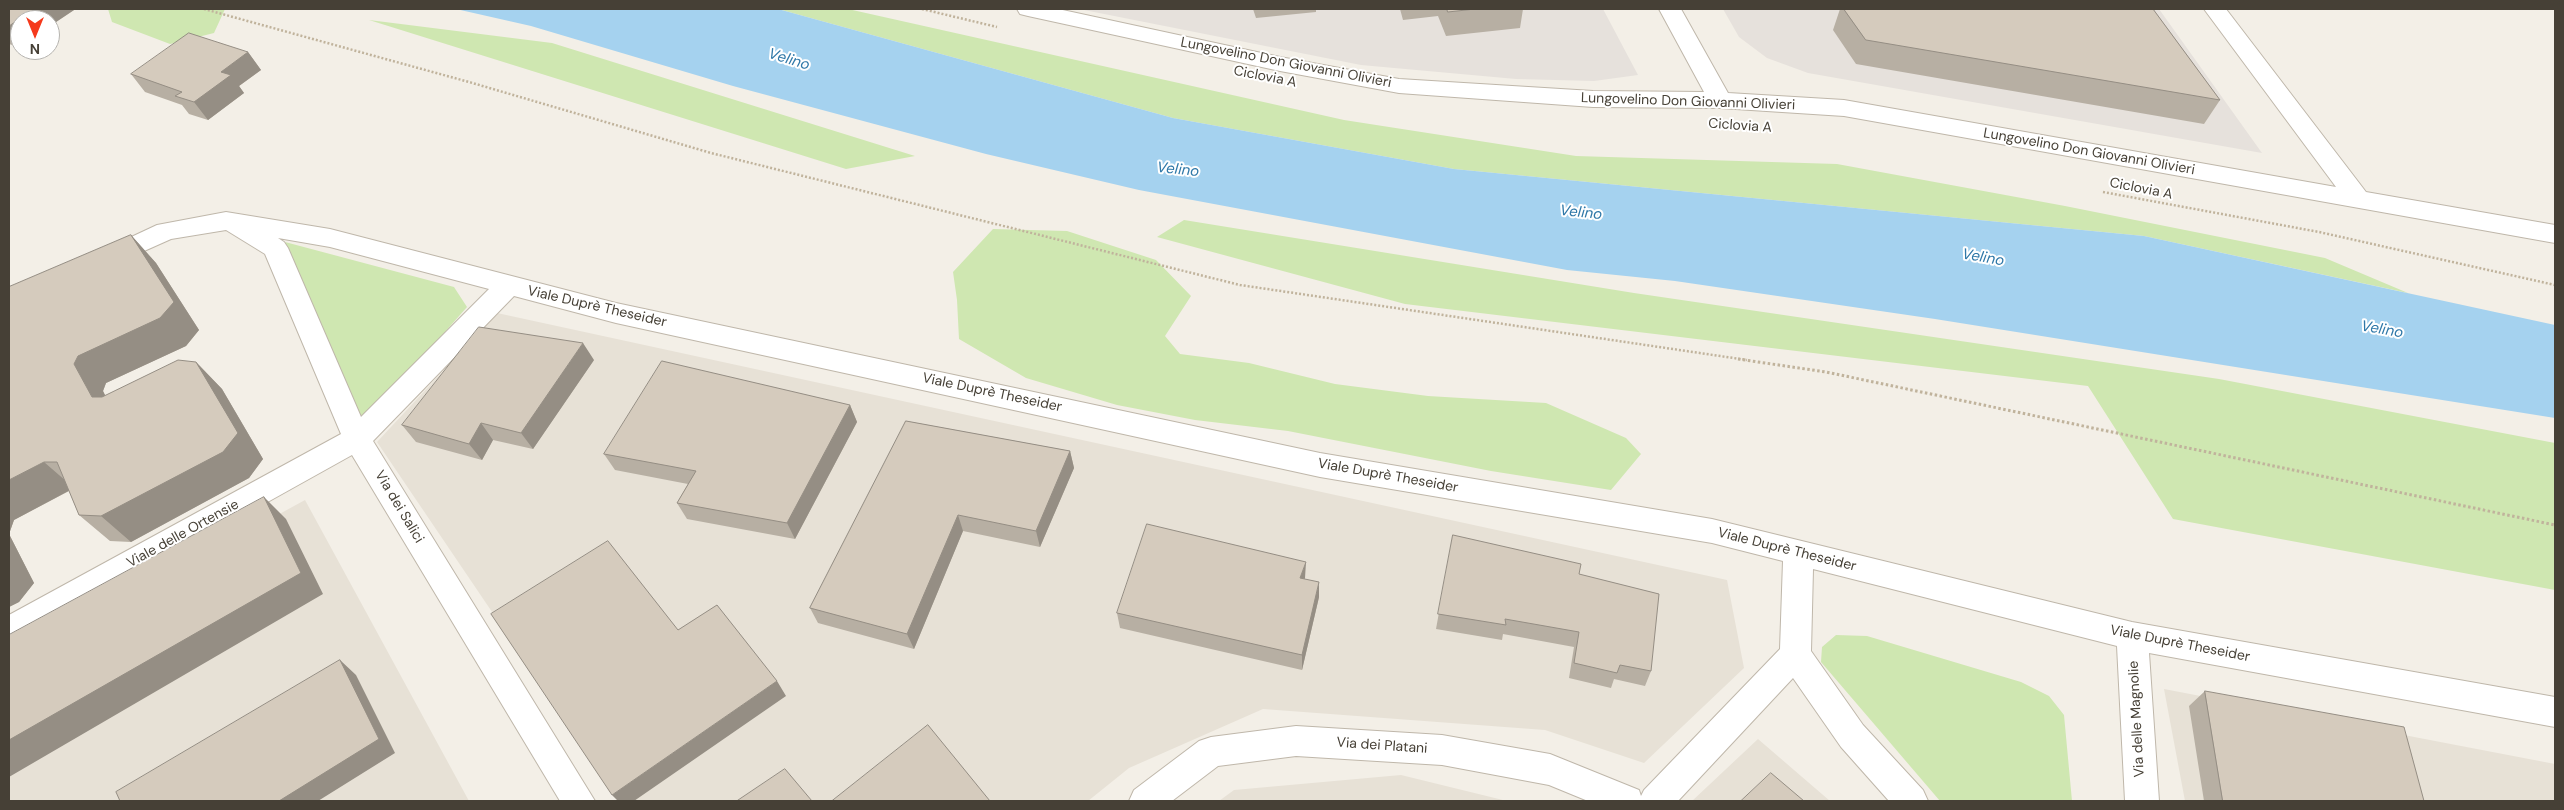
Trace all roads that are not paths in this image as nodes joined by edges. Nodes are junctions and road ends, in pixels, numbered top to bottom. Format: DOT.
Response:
graph roads {
  1 [pos="1028,9"];
  2 [pos="1670,9"];
  3 [pos="2215,9"];
  4 [pos="1720,100"];
  5 [pos="2360,200"];
  6 [pos="226,221"];
  7 [pos="2555,234"];
  8 [pos="87,267"];
  9 [pos="508,286"];
  10 [pos="357,439"];
  11 [pos="1798,553"];
  12 [pos="9,630"];
  13 [pos="2132,636"];
  14 [pos="1795,654"];
  15 [pos="2555,712"];
  16 [pos="578,801"];
  17 [pos="1146,801"];
  18 [pos="1628,801"];
  19 [pos="1656,801"];
  20 [pos="1911,801"];
  21 [pos="2142,801"];
  1 -- 4 [label="street, Lungovelino Don Giovanni Olivieri"];
  2 -- 4 [label="street"];
  3 -- 5 [label="street"];
  4 -- 5 [label="street, Lungovelino Don Giovanni Olivieri"];
  5 -- 7 [label="street, Lungovelino Don Giovanni Olivieri"];
  6 -- 8 [label="street, Viale Duprè Theseider"];
  6 -- 9 [label="street, Viale Duprè Theseider"];
  6 -- 10 [label="street, Via dei Salici"];
  9 -- 10 [label="street, Viale delle Ortensie"];
  9 -- 11 [label="street, Viale Duprè Theseider"];
  10 -- 12 [label="street, Viale delle Ortensie"];
  10 -- 16 [label="street, Via dei Salici"];
  11 -- 13 [label="street, Viale Duprè Theseider"];
  11 -- 14 [label="street"];
  13 -- 15 [label="street, Viale Duprè Theseider"];
  13 -- 21 [label="street, Via delle Magnolie"];
  14 -- 19 [label="street"];
  14 -- 20 [label="street"];
  17 -- 18 [label="street, Via dei Platani"];
}
